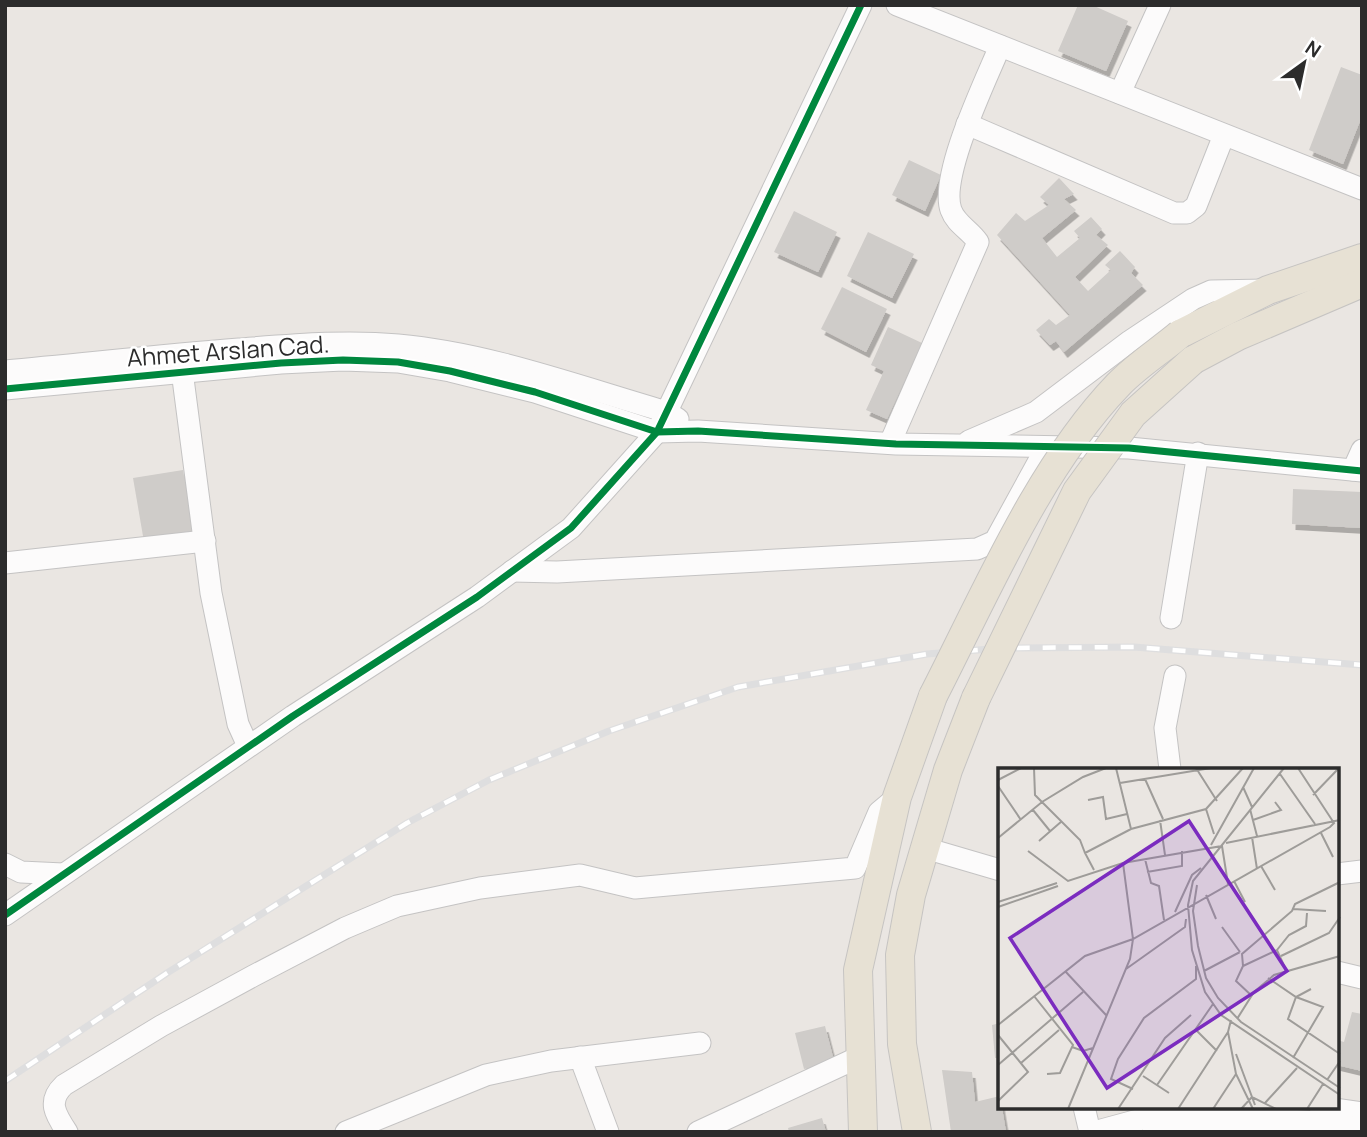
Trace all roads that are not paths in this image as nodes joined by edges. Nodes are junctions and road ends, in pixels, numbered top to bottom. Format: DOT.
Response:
graph roads {
  1 [pos="861,5"];
  2 [pos="897,5"];
  3 [pos="1160,5"];
  4 [pos="1000,46"];
  5 [pos="1120,93"];
  6 [pos="967,124"];
  7 [pos="1224,135"];
  8 [pos="1362,189"];
  9 [pos="1362,258"];
  10 [pos="1362,283"];
  11 [pos="1268,290"];
  12 [pos="182,371"];
  13 [pos="5,372"];
  14 [pos="5,389"];
  15 [pos="667,412"];
  16 [pos="698,431"];
  17 [pos="657,432"];
  18 [pos="890,443"];
  19 [pos="960,445"];
  20 [pos="1046,448"];
  21 [pos="1362,450"];
  22 [pos="1198,453"];
  23 [pos="1357,471"];
  24 [pos="205,541"];
  25 [pos="5,563"];
  26 [pos="512,571"];
  27 [pos="1171,618"];
  28 [pos="1175,676"];
  29 [pos="248,746"];
  30 [pos="1170,768"];
  31 [pos="897,797"];
  32 [pos="925,848"];
  33 [pos="5,864"];
  34 [pos="998,870"];
  35 [pos="1362,872"];
  36 [pos="63,874"];
  37 [pos="1339,874"];
  38 [pos="5,915"];
  39 [pos="1339,972"];
  40 [pos="1362,978"];
  41 [pos="700,1043"];
  42 [pos="580,1057"];
  43 [pos="859,1057"];
  44 [pos="1085,1109"];
  45 [pos="1334,1109"];
  46 [pos="1362,1113"];
  47 [pos="1237,1117"];
  48 [pos="1362,1129"];
  49 [pos="67,1132"];
  50 [pos="346,1132"];
  51 [pos="608,1132"];
  52 [pos="698,1132"];
  53 [pos="863,1132"];
  54 [pos="917,1132"];
  55 [pos="1092,1132"];
  56 [pos="1153,1132"];
  1 -- 15 [label="street"];
  2 -- 4 [label="street"];
  3 -- 5 [label="street"];
  4 -- 5 [label="street"];
  4 -- 6 [label="street"];
  5 -- 7 [label="street"];
  6 -- 7 [label="street"];
  6 -- 18 [label="street"];
  7 -- 8 [label="street"];
  9 -- 11 [label="main road"];
  10 -- 32 [label="main road, bridge"];
  11 -- 19 [label="street"];
  11 -- 31 [label="main road, bridge"];
  12 -- 14 [label="street, Ahmet Arslan Cad."];
  12 -- 17 [label="street, Ahmet Arslan Cad."];
  12 -- 24 [label="street"];
  13 -- 15 [label="street, Ahmet Arslan Cad."];
  15 -- 16 [label="street, Ahmet Arslan Cad."];
  15 -- 17 [label="street"];
  16 -- 17 [label="street, Ahmet Arslan Cad."];
  16 -- 18 [label="street"];
  17 -- 26 [label="street"];
  18 -- 19 [label="street"];
  19 -- 20 [label="street"];
  20 -- 22 [label="street"];
  20 -- 26 [label="street"];
  21 -- 23 [label="street"];
  22 -- 23 [label="street"];
  22 -- 27 [label="street"];
  24 -- 25 [label="street"];
  24 -- 29 [label="street"];
  26 -- 29 [label="street"];
  28 -- 30 [label="street"];
  29 -- 36 [label="street"];
  31 -- 43 [label="main road"];
  31 -- 49 [label="street"];
  32 -- 34 [label="street"];
  32 -- 54 [label="main road"];
  33 -- 36 [label="street"];
  35 -- 37 [label="street"];
  36 -- 38 [label="street"];
  39 -- 40 [label="street"];
  41 -- 42 [label="street"];
  42 -- 50 [label="street"];
  42 -- 51 [label="street"];
  43 -- 52 [label="street"];
  43 -- 53 [label="main road"];
  44 -- 55 [label="street"];
  45 -- 46 [label="street"];
  47 -- 48 [label="street"];
  47 -- 55 [label="street"];
  47 -- 56 [label="street"];
}
